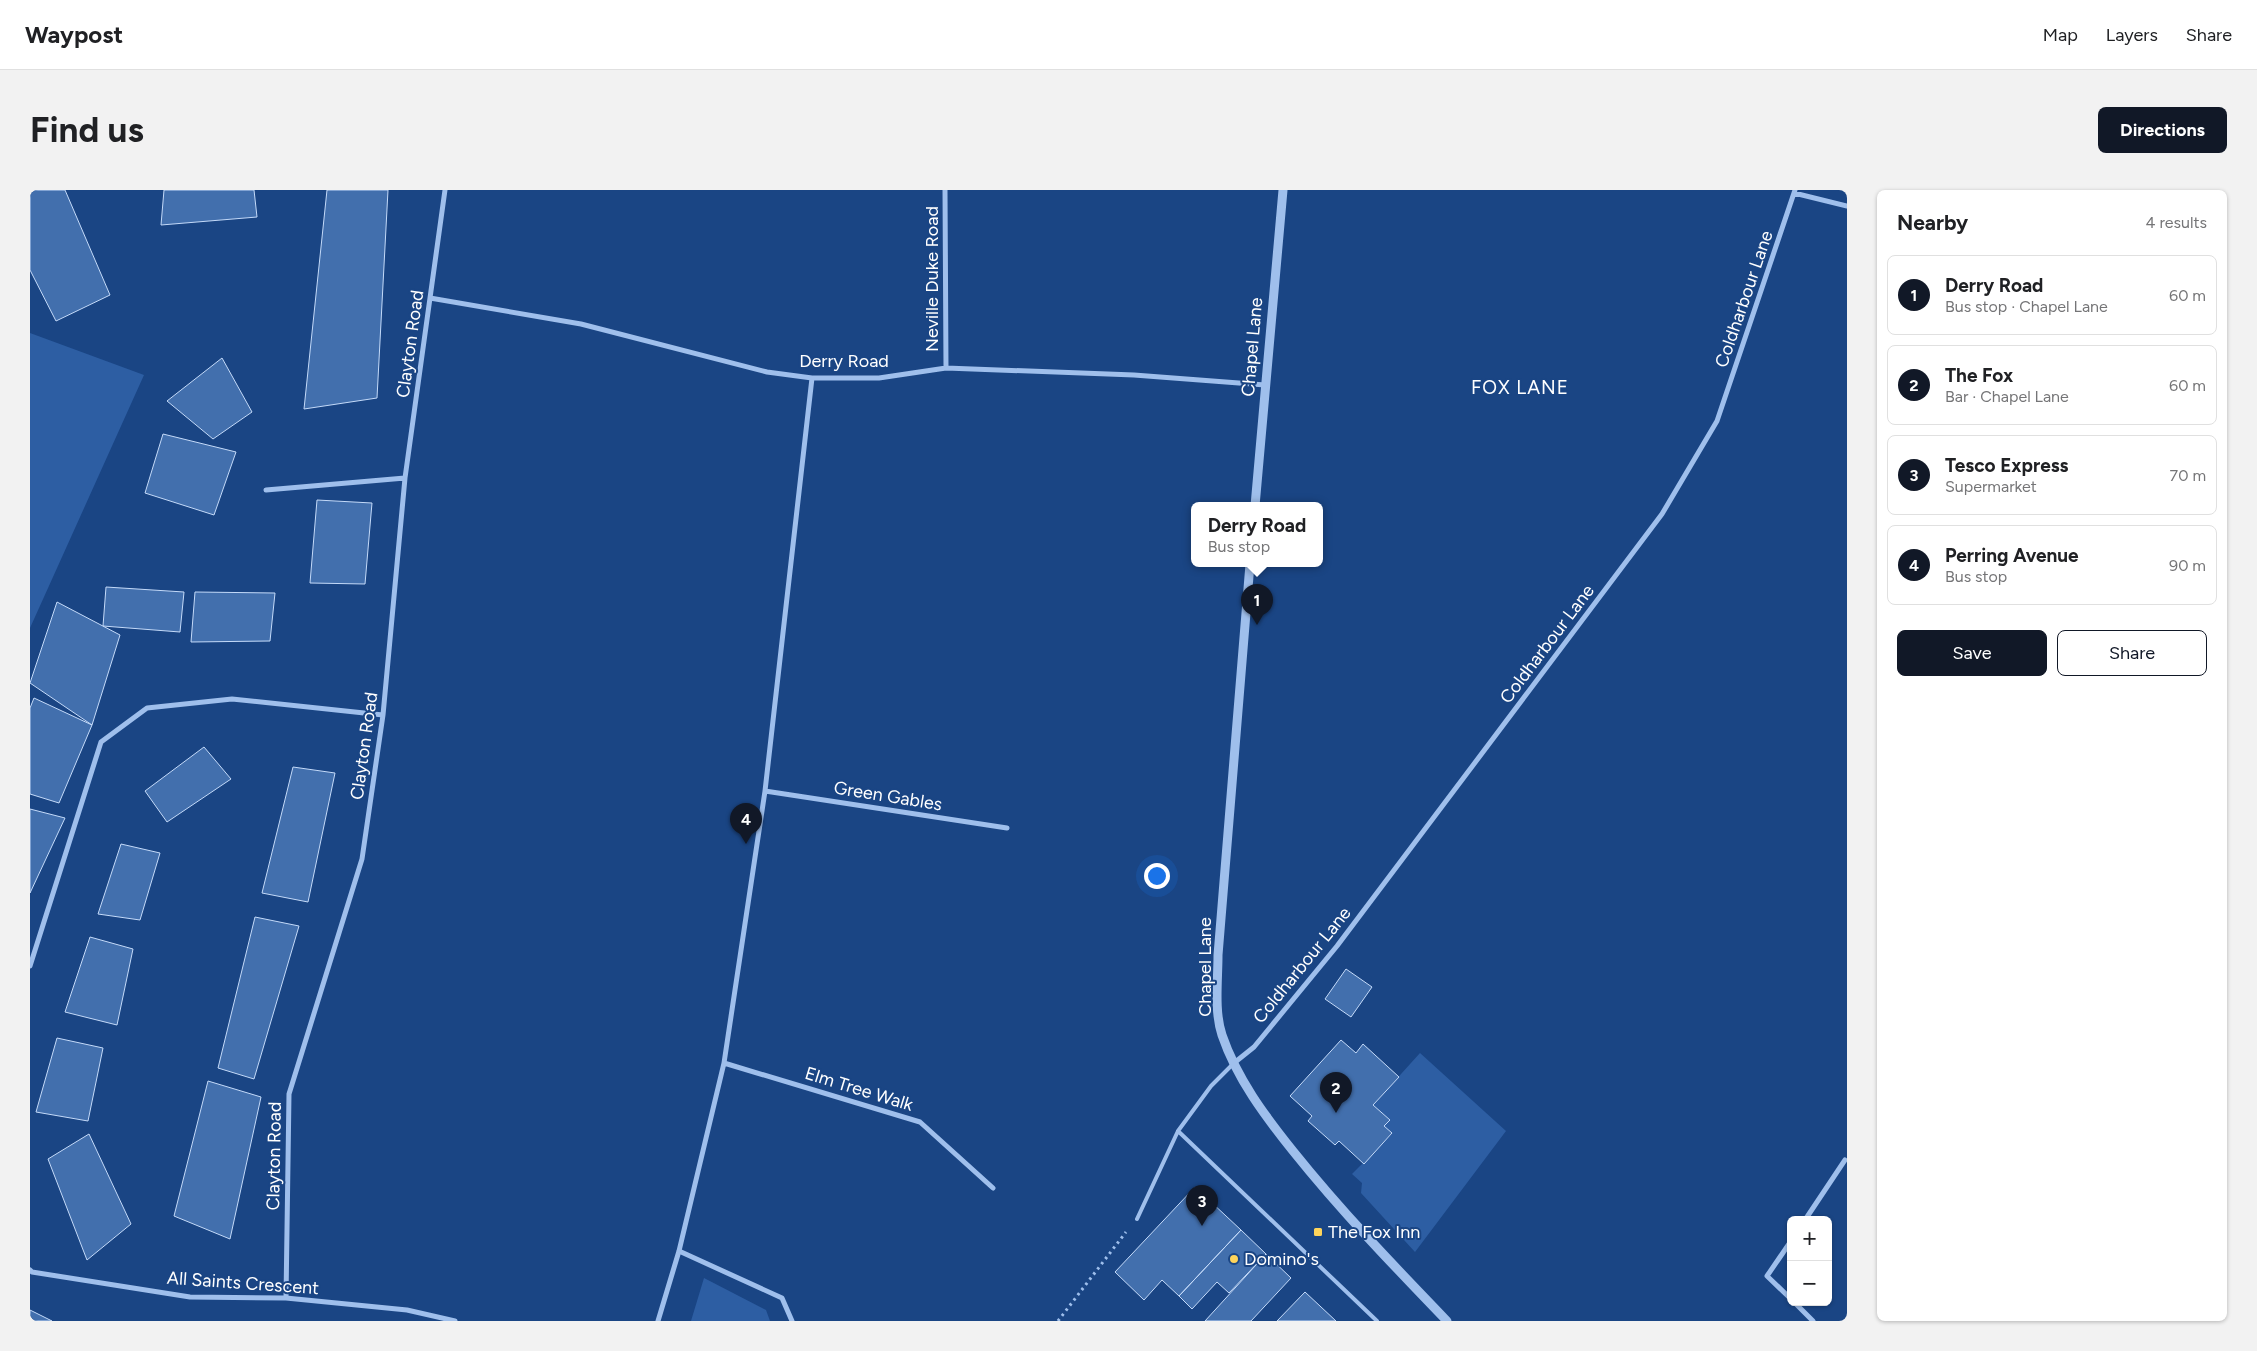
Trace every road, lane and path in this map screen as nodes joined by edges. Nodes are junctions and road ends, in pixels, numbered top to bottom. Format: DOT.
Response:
graph roads {
  1 [pos="445,190"];
  2 [pos="945,190"];
  3 [pos="1283,190"];
  4 [pos="1795,191"];
  5 [pos="1847,206"];
  6 [pos="430,298"];
  7 [pos="946,368"];
  8 [pos="812,378"];
  9 [pos="1265,385"];
  10 [pos="405,478"];
  11 [pos="266,490"];
  12 [pos="1254,502"];
  13 [pos="1250,567"];
  14 [pos="383,715"];
  15 [pos="766,791"];
  16 [pos="1007,828"];
  17 [pos="30,966"];
  18 [pos="724,1063"];
  19 [pos="1234,1063"];
  20 [pos="1178,1131"];
  21 [pos="1845,1160"];
  22 [pos="993,1188"];
  23 [pos="1808,1216"];
  24 [pos="1137,1218"];
  25 [pos="1787,1247"];
  26 [pos="679,1251"];
  27 [pos="30,1270"];
  28 [pos="1787,1295"];
  29 [pos="286,1298"];
  30 [pos="1798,1306"];
  31 [pos="455,1321"];
  32 [pos="658,1321"];
  33 [pos="792,1321"];
  34 [pos="1058,1321"];
  35 [pos="1377,1321"];
  36 [pos="1447,1321"];
  37 [pos="1813,1321"];
  1 -- 6 [label="street, Clayton Road"];
  2 -- 7 [label="street, Neville Duke Road"];
  3 -- 9 [label="street, Chapel Lane"];
  4 -- 5 [label="street"];
  4 -- 19 [label="street, Coldharbour Lane"];
  6 -- 8 [label="street, Derry Road"];
  6 -- 10 [label="street, Clayton Road"];
  7 -- 8 [label="street, Derry Road"];
  7 -- 9 [label="street, Derry Road"];
  8 -- 15 [label="street"];
  9 -- 12 [label="street, Chapel Lane"];
  10 -- 11 [label="street"];
  10 -- 14 [label="street, Clayton Road"];
  13 -- 19 [label="street, Chapel Lane"];
  14 -- 17 [label="street"];
  14 -- 29 [label="street, Clayton Road"];
  15 -- 16 [label="street, Green Gables"];
  15 -- 18 [label="street"];
  18 -- 22 [label="street, Elm Tree Walk"];
  18 -- 26 [label="street"];
  19 -- 20 [label="lane"];
  19 -- 36 [label="street, Chapel Lane"];
  20 -- 24 [label="lane"];
  20 -- 35 [label="lane"];
  21 -- 23 [label="street"];
  24 -- 34 [label="path"];
  25 -- 28 [label="street"];
  26 -- 32 [label="street"];
  26 -- 33 [label="street"];
  27 -- 29 [label="street, All Saints Crescent"];
  29 -- 31 [label="street, All Saints Crescent"];
  30 -- 37 [label="street"];
}
